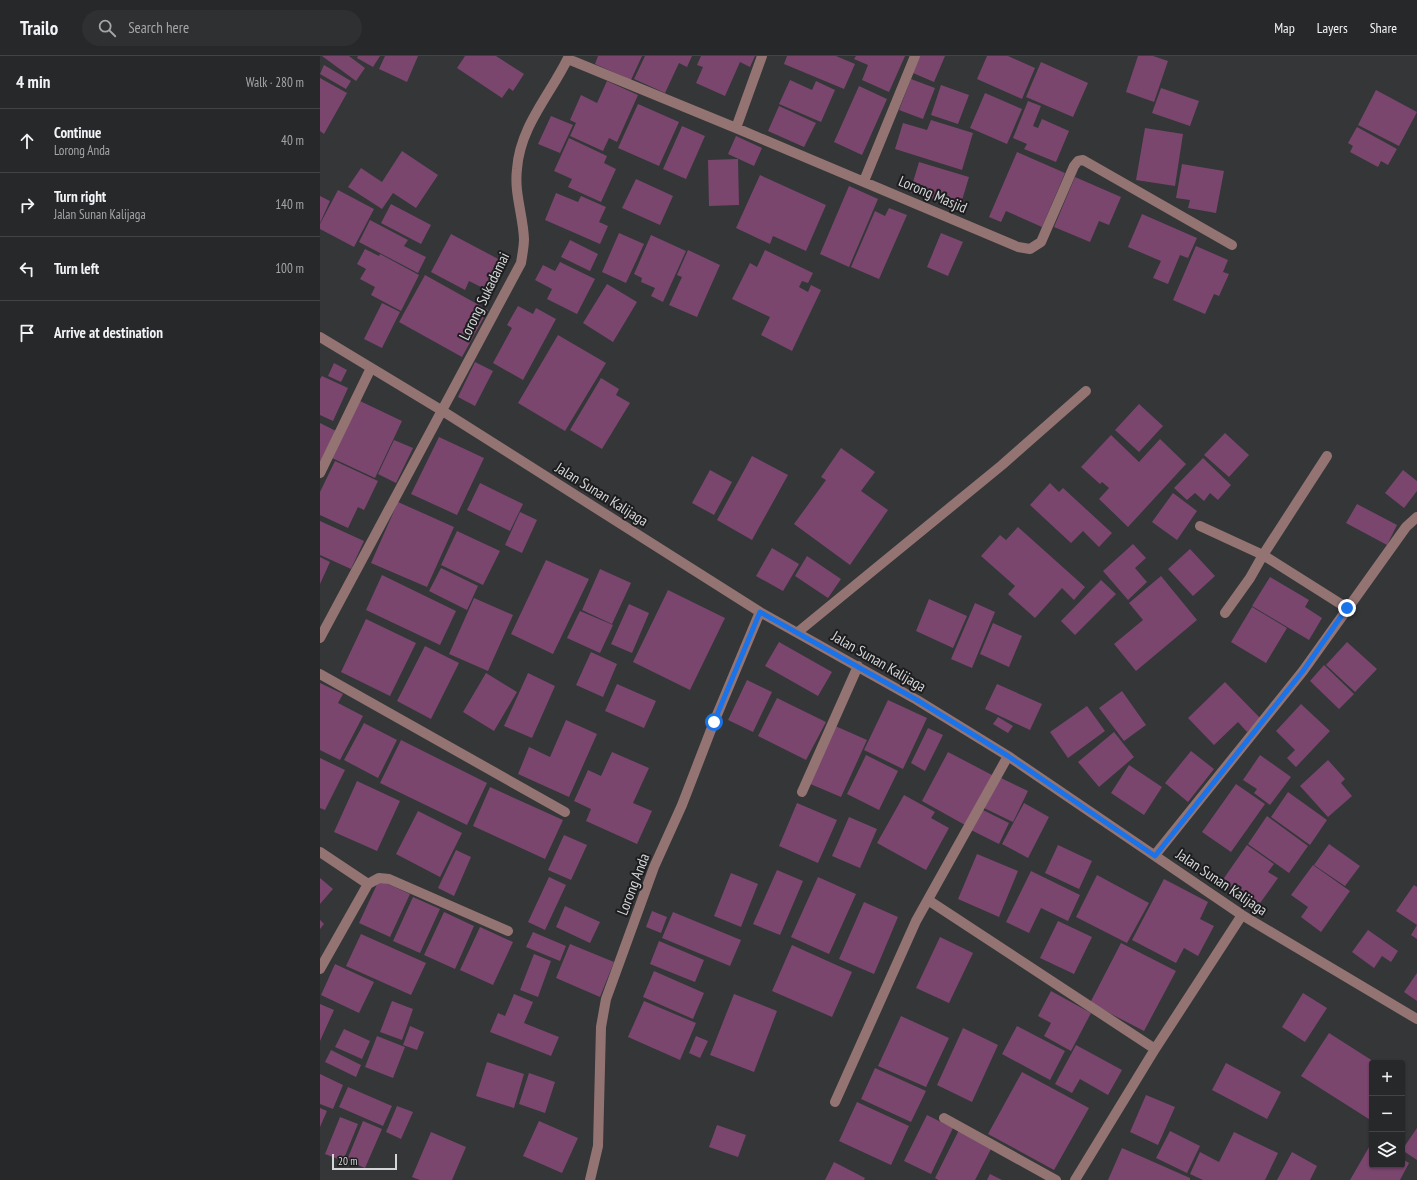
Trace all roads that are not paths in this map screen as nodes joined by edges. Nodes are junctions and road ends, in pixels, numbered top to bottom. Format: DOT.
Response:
graph roads {
  1 [pos="762,56"];
  2 [pos="915,56"];
  3 [pos="568,58"];
  4 [pos="736,128"];
  5 [pos="864,181"];
  6 [pos="1232,245"];
  7 [pos="320,337"];
  8 [pos="371,368"];
  9 [pos="1086,391"];
  10 [pos="441,410"];
  11 [pos="1327,456"];
  12 [pos="320,473"];
  13 [pos="1417,517"];
  14 [pos="1200,526"];
  15 [pos="1263,555"];
  16 [pos="1347,608"];
  17 [pos="760,612"];
  18 [pos="1225,612"];
  19 [pos="798,632"];
  20 [pos="320,638"];
  21 [pos="858,666"];
  22 [pos="320,674"];
  23 [pos="1008,756"];
  24 [pos="802,792"];
  25 [pos="565,812"];
  26 [pos="320,852"];
  27 [pos="1155,856"];
  28 [pos="368,884"];
  29 [pos="928,900"];
  30 [pos="1242,915"];
  31 [pos="508,931"];
  32 [pos="320,969"];
  33 [pos="1417,1019"];
  34 [pos="1155,1049"];
  35 [pos="835,1102"];
  36 [pos="944,1118"];
  37 [pos="590,1180"];
  38 [pos="1056,1180"];
  39 [pos="1075,1180"];
  1 -- 4 [label="street"];
  2 -- 5 [label="street"];
  3 -- 4 [label="street, Lorong Masjid"];
  3 -- 10 [label="street, Lorong Sukadamai"];
  4 -- 5 [label="street, Lorong Masjid"];
  5 -- 6 [label="street, Lorong Masjid"];
  7 -- 8 [label="street, Jalan Sunan Kalijaga"];
  8 -- 10 [label="street, Jalan Sunan Kalijaga"];
  8 -- 12 [label="street"];
  9 -- 19 [label="street"];
  10 -- 17 [label="street, Jalan Sunan Kalijaga"];
  10 -- 20 [label="street, Lorong Sukadamai"];
  11 -- 15 [label="street"];
  13 -- 16 [label="street"];
  14 -- 15 [label="street"];
  15 -- 16 [label="street"];
  15 -- 18 [label="street"];
  16 -- 27 [label="street"];
  17 -- 19 [label="street, Jalan Sunan Kalijaga"];
  17 -- 37 [label="street, Lorong Anda"];
  19 -- 21 [label="street, Jalan Sunan Kalijaga"];
  21 -- 23 [label="street, Jalan Sunan Kalijaga"];
  21 -- 24 [label="street"];
  22 -- 25 [label="street"];
  23 -- 27 [label="street, Jalan Sunan Kalijaga"];
  23 -- 29 [label="street"];
  26 -- 28 [label="street"];
  27 -- 30 [label="street, Jalan Sunan Kalijaga"];
  28 -- 31 [label="street"];
  28 -- 32 [label="street"];
  29 -- 34 [label="street"];
  29 -- 35 [label="street"];
  30 -- 33 [label="street, Jalan Sunan Kalijaga"];
  30 -- 34 [label="street"];
  34 -- 39 [label="street"];
  36 -- 38 [label="street"];
}
